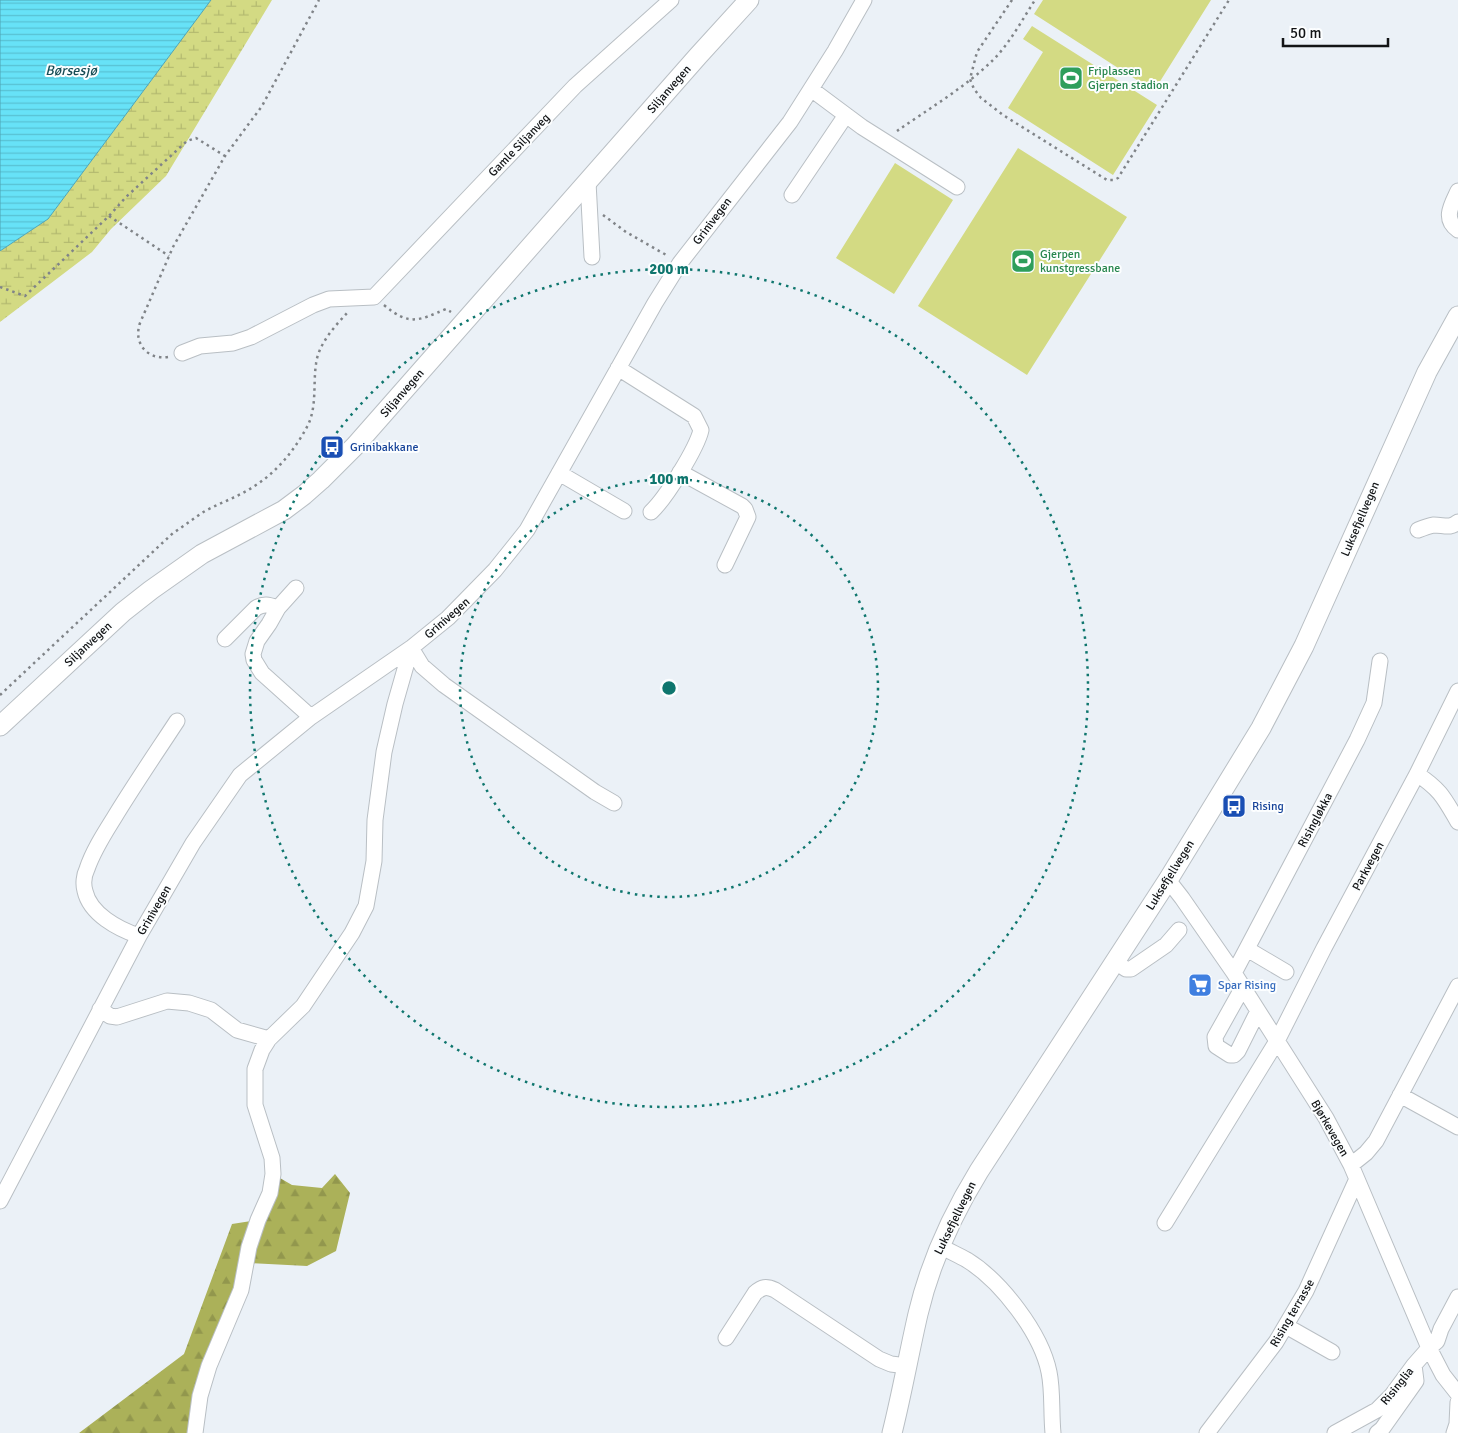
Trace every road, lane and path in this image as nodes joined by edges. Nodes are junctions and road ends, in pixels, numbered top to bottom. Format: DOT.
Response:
graph roads {
  1 [pos="319,0"];
  2 [pos="671,0"];
  3 [pos="750,0"];
  4 [pos="864,0"];
  5 [pos="1012,0"];
  6 [pos="1035,0"];
  7 [pos="1229,0"];
  8 [pos="970,79"];
  9 [pos="811,90"];
  10 [pos="846,115"];
  11 [pos="884,141"];
  12 [pos="226,156"];
  13 [pos="588,182"];
  14 [pos="957,187"];
  15 [pos="1458,191"];
  16 [pos="792,194"];
  17 [pos="589,206"];
  18 [pos="109,216"];
  19 [pos="1458,230"];
  20 [pos="169,256"];
  21 [pos="592,257"];
  22 [pos="680,263"];
  23 [pos="0,287"];
  24 [pos="368,297"];
  25 [pos="1458,316"];
  26 [pos="466,320"];
  27 [pos="182,353"];
  28 [pos="618,368"];
  29 [pos="680,472"];
  30 [pos="559,473"];
  31 [pos="624,511"];
  32 [pos="651,512"];
  33 [pos="1458,522"];
  34 [pos="1418,530"];
  35 [pos="724,565"];
  36 [pos="296,588"];
  37 [pos="278,608"];
  38 [pos="225,639"];
  39 [pos="411,648"];
  40 [pos="1380,661"];
  41 [pos="1458,691"];
  42 [pos="0,695"];
  43 [pos="311,717"];
  44 [pos="177,721"];
  45 [pos="0,726"];
  46 [pos="1417,774"];
  47 [pos="614,803"];
  48 [pos="1458,822"];
  49 [pos="1168,880"];
  50 [pos="1179,930"];
  51 [pos="139,936"];
  52 [pos="1246,949"];
  53 [pos="1115,962"];
  54 [pos="1286,972"];
  55 [pos="1234,973"];
  56 [pos="1458,986"];
  57 [pos="1243,987"];
  58 [pos="100,1010"];
  59 [pos="1258,1011"];
  60 [pos="269,1039"];
  61 [pos="1277,1041"];
  62 [pos="1400,1095"];
  63 [pos="1458,1127"];
  64 [pos="1351,1165"];
  65 [pos="1356,1181"];
  66 [pos="0,1200"];
  67 [pos="1165,1223"];
  68 [pos="940,1246"];
  69 [pos="1458,1297"];
  70 [pos="1286,1326"];
  71 [pos="726,1338"];
  72 [pos="1429,1348"];
  73 [pos="1332,1352"];
  74 [pos="1414,1365"];
  75 [pos="907,1366"];
  76 [pos="1458,1394"];
  77 [pos="1458,1402"];
  78 [pos="1358,1422"];
  79 [pos="195,1433"];
  80 [pos="892,1433"];
  81 [pos="1053,1433"];
  82 [pos="1207,1433"];
  83 [pos="1335,1433"];
  84 [pos="1373,1433"];
  85 [pos="1377,1433"];
  86 [pos="1454,1433"];
  1 -- 12 [label="path"];
  2 -- 24 [label="street, Gamle Siljanveg"];
  3 -- 13 [label="main road, Siljanvegen"];
  4 -- 9 [label="street, Grinivegen"];
  5 -- 8 [label="path"];
  6 -- 8 [label="path"];
  7 -- 8 [label="path"];
  8 -- 11 [label="path"];
  9 -- 10 [label="street"];
  9 -- 22 [label="street, Grinivegen"];
  10 -- 11 [label="street"];
  10 -- 16 [label="street"];
  11 -- 14 [label="street"];
  12 -- 18 [label="path"];
  12 -- 20 [label="path"];
  13 -- 17 [label="street"];
  13 -- 26 [label="main road, Siljanvegen"];
  15 -- 19 [label="street"];
  17 -- 21 [label="street"];
  17 -- 22 [label="path"];
  18 -- 20 [label="path"];
  18 -- 23 [label="path"];
  20 -- 27 [label="path"];
  22 -- 28 [label="street, Grinivegen"];
  24 -- 26 [label="path"];
  24 -- 27 [label="street"];
  24 -- 42 [label="path"];
  25 -- 49 [label="main road, Luksefjellvegen"];
  26 -- 45 [label="main road, Siljanvegen"];
  28 -- 29 [label="street"];
  28 -- 30 [label="street, Grinivegen"];
  29 -- 32 [label="street"];
  29 -- 35 [label="street"];
  30 -- 31 [label="street"];
  30 -- 39 [label="street, Grinivegen"];
  33 -- 34 [label="street"];
  36 -- 37 [label="street"];
  37 -- 38 [label="street"];
  37 -- 43 [label="street"];
  39 -- 43 [label="street, Grinivegen"];
  39 -- 47 [label="street"];
  39 -- 60 [label="street"];
  40 -- 52 [label="street, Risingløkka"];
  41 -- 46 [label="street, Parkvegen"];
  43 -- 51 [label="street, Grinivegen"];
  44 -- 51 [label="street"];
  46 -- 48 [label="street"];
  46 -- 61 [label="street, Parkvegen"];
  49 -- 53 [label="main road, Luksefjellvegen"];
  49 -- 55 [label="street, Bjørkevegen"];
  50 -- 53 [label="street"];
  51 -- 58 [label="street, Grinivegen"];
  52 -- 54 [label="street"];
  52 -- 55 [label="street, Risingløkka"];
  53 -- 68 [label="main road, Luksefjellvegen"];
  55 -- 57 [label="street, Bjørkevegen"];
  56 -- 62 [label="street"];
  57 -- 59 [label="street, Bjørkevegen"];
  57 -- 59 [label="street"];
  58 -- 60 [label="street"];
  58 -- 66 [label="street, Grinivegen"];
  59 -- 61 [label="street, Bjørkevegen"];
  60 -- 79 [label="street"];
  61 -- 64 [label="street, Bjørkevegen"];
  61 -- 67 [label="street, Parkvegen"];
  62 -- 63 [label="street"];
  62 -- 64 [label="street"];
  64 -- 65 [label="street, Bjørkevegen"];
  65 -- 70 [label="street, Rising terrasse"];
  65 -- 72 [label="street, Bjørkevegen"];
  68 -- 75 [label="main road, Luksefjellvegen"];
  68 -- 81 [label="street"];
  69 -- 72 [label="street, Risinglia"];
  70 -- 73 [label="street"];
  70 -- 82 [label="street, Rising terrasse"];
  71 -- 75 [label="street"];
  72 -- 74 [label="street, Risinglia"];
  72 -- 76 [label="street, Bjørkevegen"];
  74 -- 78 [label="street, Risinglia"];
  74 -- 85 [label="street"];
  75 -- 80 [label="main road, Luksefjellvegen"];
  77 -- 86 [label="street"];
  78 -- 83 [label="street, Risinglia"];
  78 -- 84 [label="street"];
}
